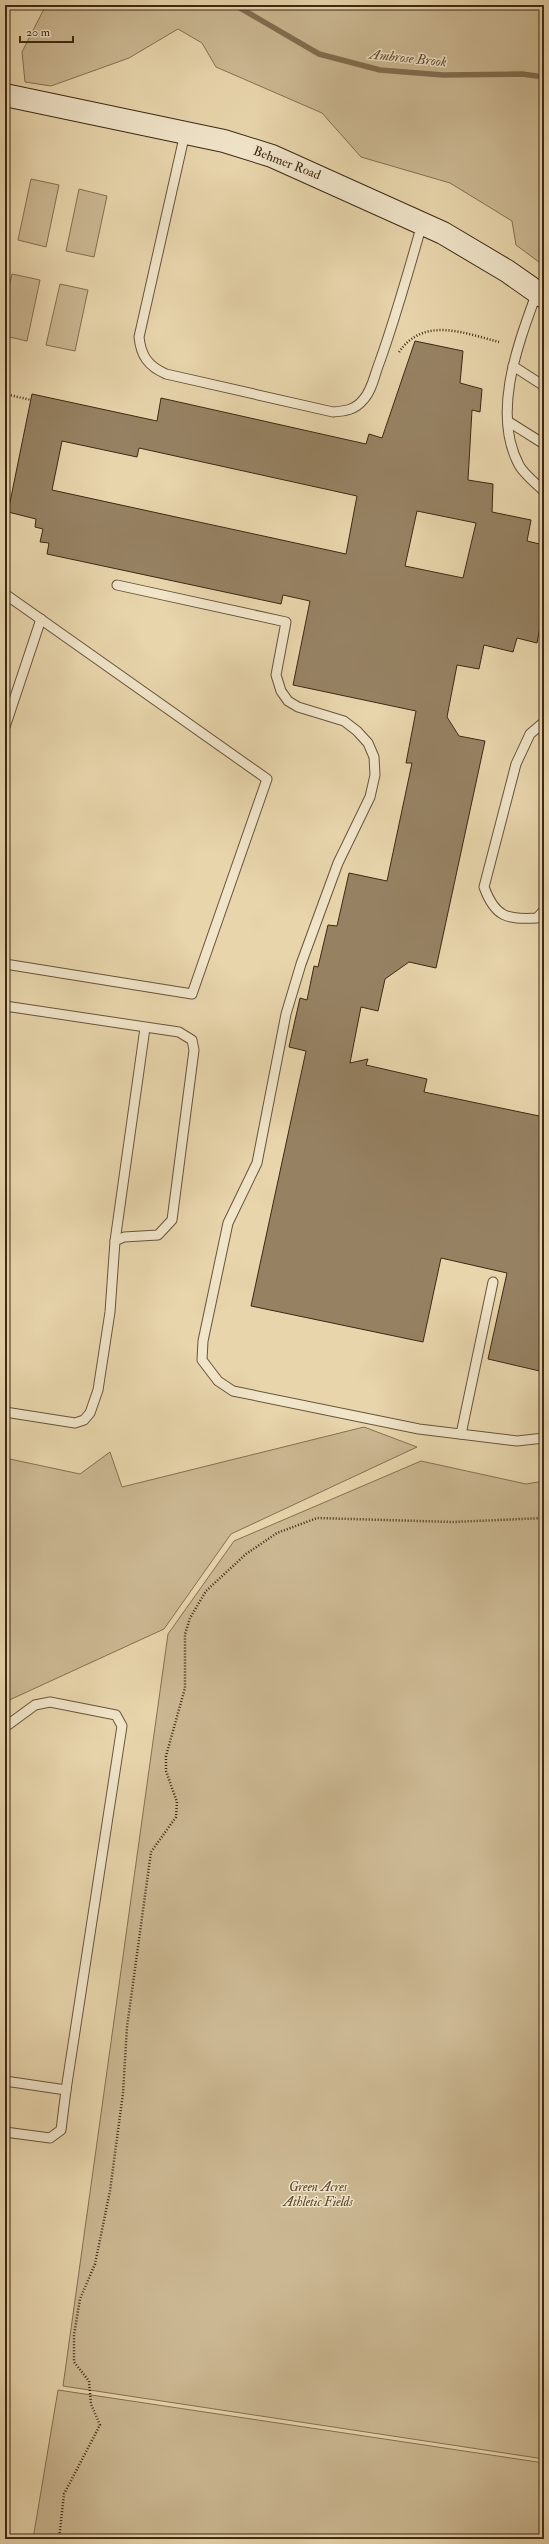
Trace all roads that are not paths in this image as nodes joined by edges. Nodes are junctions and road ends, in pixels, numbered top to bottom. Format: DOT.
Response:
graph roads {
  1 [pos="5,95"];
  2 [pos="185,133"];
  3 [pos="422,223"];
  4 [pos="541,294"];
  5 [pos="513,366"];
  6 [pos="544,386"];
  7 [pos="509,422"];
  8 [pos="544,444"];
  9 [pos="544,491"];
  10 [pos="117,585"];
  11 [pos="5,594"];
  12 [pos="41,619"];
  13 [pos="544,722"];
  14 [pos="5,727"];
  15 [pos="544,910"];
  16 [pos="5,964"];
  17 [pos="5,1006"];
  18 [pos="145,1028"];
  19 [pos="115,1241"];
  20 [pos="492,1282"];
  21 [pos="5,1412"];
  22 [pos="461,1434"];
  23 [pos="544,1438"];
  24 [pos="5,1727"];
  25 [pos="5,2081"];
  26 [pos="66,2090"];
  27 [pos="5,2132"];
  1 -- 2 [label="street, Behmer Road"];
  2 -- 3 [label="street, Behmer Road"];
  2 -- 3 [label="lane"];
  3 -- 4 [label="street, Behmer Road"];
  4 -- 5 [label="lane"];
  5 -- 6 [label="lane"];
  5 -- 7 [label="lane"];
  7 -- 8 [label="lane"];
  7 -- 9 [label="lane"];
  10 -- 22 [label="lane"];
  11 -- 12 [label="lane"];
  12 -- 14 [label="lane"];
  12 -- 16 [label="lane"];
  13 -- 15 [label="lane"];
  17 -- 18 [label="lane"];
  18 -- 19 [label="lane"];
  18 -- 19 [label="lane"];
  19 -- 21 [label="lane"];
  20 -- 22 [label="lane"];
  22 -- 23 [label="lane"];
  24 -- 26 [label="lane"];
  25 -- 26 [label="lane"];
  26 -- 27 [label="lane"];
}
